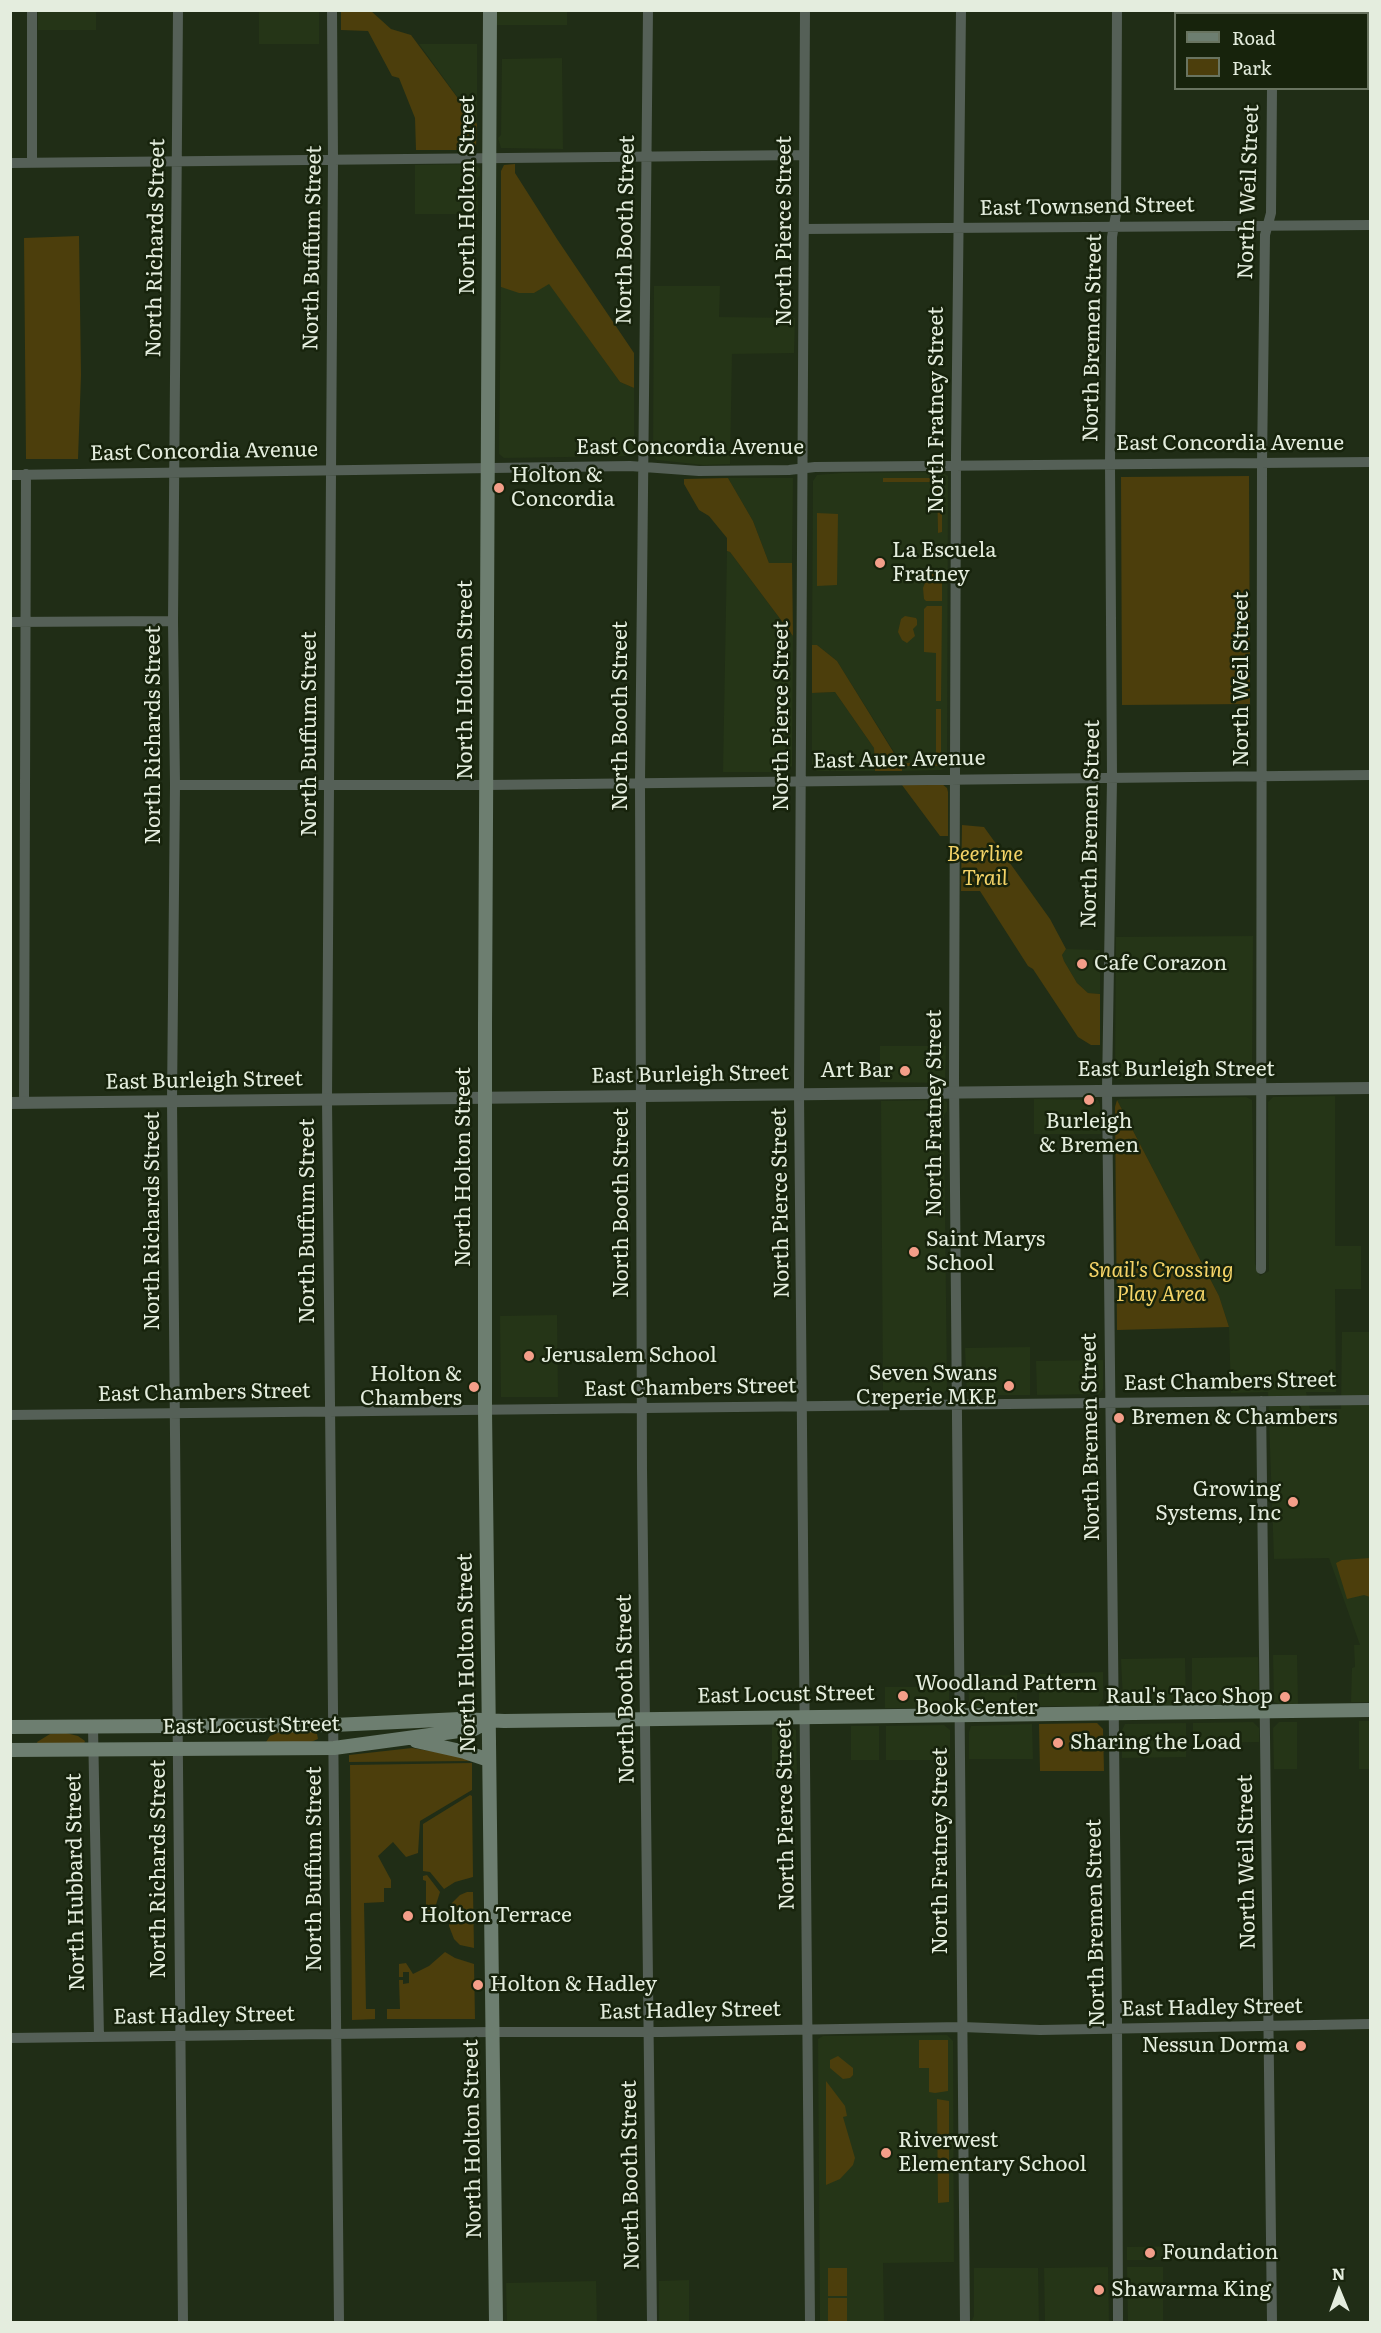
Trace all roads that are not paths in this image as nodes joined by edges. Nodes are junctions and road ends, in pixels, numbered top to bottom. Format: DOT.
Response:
graph roads {
  1 [pos="32,10"];
  2 [pos="178,10"];
  3 [pos="332,10"];
  4 [pos="490,10"];
  5 [pos="648,10"];
  6 [pos="805,10"];
  7 [pos="961,10"];
  8 [pos="1117,10"];
  9 [pos="1272,90"];
  10 [pos="804,155"];
  11 [pos="646,156"];
  12 [pos="489,157"];
  13 [pos="333,160"];
  14 [pos="177,161"];
  15 [pos="10,163"];
  16 [pos="32,163"];
  17 [pos="1268,225"];
  18 [pos="1371,225"];
  19 [pos="1114,227"];
  20 [pos="959,228"];
  21 [pos="804,229"];
  22 [pos="1371,462"];
  23 [pos="1262,463"];
  24 [pos="1110,465"];
  25 [pos="956,466"];
  26 [pos="643,467"];
  27 [pos="488,468"];
  28 [pos="802,468"];
  29 [pos="330,470"];
  30 [pos="174,472"];
  31 [pos="10,474"];
  32 [pos="26,474"];
  33 [pos="173,621"];
  34 [pos="10,622"];
  35 [pos="25,622"];
  36 [pos="1371,775"];
  37 [pos="1261,777"];
  38 [pos="955,779"];
  39 [pos="1112,779"];
  40 [pos="801,781"];
  41 [pos="640,782"];
  42 [pos="175,785"];
  43 [pos="329,785"];
  44 [pos="486,785"];
  45 [pos="1371,1088"];
  46 [pos="1107,1089"];
  47 [pos="1260,1089"];
  48 [pos="954,1091"];
  49 [pos="799,1093"];
  50 [pos="641,1095"];
  51 [pos="485,1097"];
  52 [pos="327,1099"];
  53 [pos="172,1101"];
  54 [pos="24,1102"];
  55 [pos="10,1103"];
  56 [pos="1261,1269"];
  57 [pos="1371,1400"];
  58 [pos="1261,1401"];
  59 [pos="1110,1402"];
  60 [pos="957,1404"];
  61 [pos="802,1406"];
  62 [pos="643,1408"];
  63 [pos="485,1410"];
  64 [pos="329,1411"];
  65 [pos="174,1412"];
  66 [pos="10,1415"];
  67 [pos="1371,1710"];
  68 [pos="1265,1711"];
  69 [pos="1113,1713"];
  70 [pos="959,1715"];
  71 [pos="805,1716"];
  72 [pos="646,1718"];
  73 [pos="489,1721"];
  74 [pos="334,1725"];
  75 [pos="178,1726"];
  76 [pos="10,1727"];
  77 [pos="93,1727"];
  78 [pos="405,1739"];
  79 [pos="178,1748"];
  80 [pos="334,1748"];
  81 [pos="93,1749"];
  82 [pos="10,1750"];
  83 [pos="489,1760"];
  84 [pos="1371,2024"];
  85 [pos="1269,2026"];
  86 [pos="962,2027"];
  87 [pos="808,2029"];
  88 [pos="1117,2029"];
  89 [pos="492,2032"];
  90 [pos="649,2032"];
  91 [pos="335,2034"];
  92 [pos="99,2037"];
  93 [pos="180,2037"];
  94 [pos="10,2038"];
  95 [pos="183,2322"];
  96 [pos="339,2322"];
  97 [pos="496,2322"];
  98 [pos="652,2322"];
  99 [pos="810,2322"];
  100 [pos="965,2322"];
  101 [pos="1118,2322"];
  102 [pos="1272,2322"];
  1 -- 16 [label="street"];
  2 -- 14 [label="street, North Richards Street"];
  3 -- 13 [label="street, North Buffum Street"];
  4 -- 12 [label="main road, North Holton Street"];
  5 -- 11 [label="street, North Booth Street"];
  6 -- 10 [label="street, North Pierce Street"];
  7 -- 20 [label="street, North Fratney Street"];
  8 -- 19 [label="street, North Bremen Street"];
  9 -- 17 [label="street, North Weil Street"];
  10 -- 11 [label="street"];
  10 -- 21 [label="street, North Pierce Street"];
  11 -- 12 [label="street"];
  11 -- 26 [label="street, North Booth Street"];
  12 -- 13 [label="street"];
  12 -- 27 [label="main road, North Holton Street"];
  13 -- 14 [label="street"];
  13 -- 29 [label="street, North Buffum Street"];
  14 -- 16 [label="street"];
  14 -- 30 [label="street, North Richards Street"];
  15 -- 16 [label="street"];
  17 -- 18 [label="street, East Townsend Street"];
  17 -- 19 [label="street, East Townsend Street"];
  17 -- 23 [label="street, North Weil Street"];
  19 -- 20 [label="street, East Townsend Street"];
  19 -- 24 [label="street, North Bremen Street"];
  20 -- 21 [label="street, East Townsend Street"];
  20 -- 25 [label="street, North Fratney Street"];
  21 -- 28 [label="street, North Pierce Street"];
  22 -- 23 [label="street, East Concordia Avenue"];
  23 -- 24 [label="street, East Concordia Avenue"];
  23 -- 37 [label="street, North Weil Street"];
  24 -- 25 [label="street, East Concordia Avenue"];
  24 -- 39 [label="street, North Bremen Street"];
  25 -- 28 [label="street, East Concordia Avenue"];
  25 -- 38 [label="street, North Fratney Street"];
  26 -- 27 [label="street, East Concordia Avenue"];
  26 -- 28 [label="street, East Concordia Avenue"];
  26 -- 41 [label="street, North Booth Street"];
  27 -- 29 [label="street, East Concordia Avenue"];
  27 -- 44 [label="main road, North Holton Street"];
  28 -- 40 [label="street, North Pierce Street"];
  29 -- 30 [label="street, East Concordia Avenue"];
  29 -- 43 [label="street, North Buffum Street"];
  30 -- 32 [label="street, East Concordia Avenue"];
  30 -- 33 [label="street, North Richards Street"];
  31 -- 32 [label="street, East Concordia Avenue"];
  32 -- 35 [label="street"];
  33 -- 35 [label="street"];
  33 -- 42 [label="street, North Richards Street"];
  34 -- 35 [label="street"];
  35 -- 54 [label="street"];
  36 -- 37 [label="street, East Auer Avenue"];
  37 -- 39 [label="street, East Auer Avenue"];
  37 -- 47 [label="street, North Weil Street"];
  38 -- 39 [label="street, East Auer Avenue"];
  38 -- 40 [label="street, East Auer Avenue"];
  38 -- 48 [label="street, North Fratney Street"];
  39 -- 46 [label="street, North Bremen Street"];
  40 -- 41 [label="street, East Auer Avenue"];
  40 -- 49 [label="street, North Pierce Street"];
  41 -- 44 [label="street, East Auer Avenue"];
  41 -- 50 [label="street, North Booth Street"];
  42 -- 43 [label="street, East Auer Avenue"];
  42 -- 53 [label="street, North Richards Street"];
  43 -- 44 [label="street, East Auer Avenue"];
  43 -- 52 [label="street, North Buffum Street"];
  44 -- 51 [label="main road, North Holton Street"];
  45 -- 47 [label="street, East Burleigh Street"];
  46 -- 47 [label="street, East Burleigh Street"];
  46 -- 48 [label="street, East Burleigh Street"];
  46 -- 59 [label="street, North Bremen Street"];
  47 -- 56 [label="street, North Weil Street"];
  48 -- 49 [label="street, East Burleigh Street"];
  48 -- 60 [label="street, North Fratney Street"];
  49 -- 50 [label="street, East Burleigh Street"];
  49 -- 61 [label="street, North Pierce Street"];
  50 -- 51 [label="street, East Burleigh Street"];
  50 -- 62 [label="street, North Booth Street"];
  51 -- 52 [label="street, East Burleigh Street"];
  51 -- 63 [label="main road, North Holton Street"];
  52 -- 53 [label="street, East Burleigh Street"];
  52 -- 64 [label="street, North Buffum Street"];
  53 -- 54 [label="street, East Burleigh Street"];
  53 -- 65 [label="street, North Richards Street"];
  54 -- 55 [label="street, East Burleigh Street"];
  57 -- 58 [label="street, East Chambers Street"];
  58 -- 59 [label="street, East Chambers Street"];
  58 -- 68 [label="street, North Weil Street"];
  59 -- 60 [label="street, East Chambers Street"];
  59 -- 69 [label="street, North Bremen Street"];
  60 -- 61 [label="street, East Chambers Street"];
  60 -- 70 [label="street, North Fratney Street"];
  61 -- 62 [label="street, East Chambers Street"];
  61 -- 71 [label="street, North Pierce Street"];
  62 -- 63 [label="street, East Chambers Street"];
  62 -- 72 [label="street, North Booth Street"];
  63 -- 64 [label="street, East Chambers Street"];
  63 -- 73 [label="main road, North Holton Street"];
  64 -- 65 [label="street, East Chambers Street"];
  64 -- 74 [label="street, North Buffum Street"];
  65 -- 66 [label="street, East Chambers Street"];
  65 -- 75 [label="street, North Richards Street"];
  67 -- 68 [label="main road, East Locust Street"];
  68 -- 69 [label="main road, East Locust Street"];
  68 -- 85 [label="street, North Weil Street"];
  69 -- 70 [label="main road, East Locust Street"];
  69 -- 88 [label="street, North Bremen Street"];
  70 -- 71 [label="main road, East Locust Street"];
  70 -- 86 [label="street, North Fratney Street"];
  71 -- 72 [label="main road, East Locust Street"];
  71 -- 87 [label="street, North Pierce Street"];
  72 -- 73 [label="main road, East Locust Street"];
  72 -- 90 [label="street, North Booth Street"];
  73 -- 74 [label="main road, East Locust Street"];
  73 -- 78 [label="main road, East Locust Street"];
  73 -- 83 [label="main road, North Holton Street"];
  74 -- 75 [label="main road, East Locust Street"];
  74 -- 80 [label="street, North Buffum Street"];
  75 -- 77 [label="main road, East Locust Street"];
  75 -- 79 [label="street, North Richards Street"];
  76 -- 77 [label="main road, East Locust Street"];
  77 -- 81 [label="street, North Hubbard Street"];
  78 -- 80 [label="main road, East Locust Street"];
  78 -- 83 [label="main road"];
  79 -- 80 [label="main road, East Locust Street"];
  79 -- 81 [label="main road, East Locust Street"];
  79 -- 93 [label="street, North Richards Street"];
  80 -- 91 [label="street, North Buffum Street"];
  81 -- 82 [label="main road, East Locust Street"];
  81 -- 92 [label="street, North Hubbard Street"];
  83 -- 89 [label="main road, North Holton Street"];
  84 -- 85 [label="street, East Hadley Street"];
  85 -- 88 [label="street, East Hadley Street"];
  85 -- 102 [label="street, North Weil Street"];
  86 -- 87 [label="street, East Hadley Street"];
  86 -- 88 [label="street, East Hadley Street"];
  86 -- 100 [label="street, North Fratney Street"];
  87 -- 90 [label="street, East Hadley Street"];
  87 -- 99 [label="street, North Pierce Street"];
  88 -- 101 [label="street, North Bremen Street"];
  89 -- 90 [label="street, East Hadley Street"];
  89 -- 91 [label="street, East Hadley Street"];
  89 -- 97 [label="main road, North Holton Street"];
  90 -- 98 [label="street, North Booth Street"];
  91 -- 93 [label="street, East Hadley Street"];
  91 -- 96 [label="street, North Buffum Street"];
  92 -- 93 [label="street, East Hadley Street"];
  92 -- 94 [label="street, East Hadley Street"];
  93 -- 95 [label="street, North Richards Street"];
}
